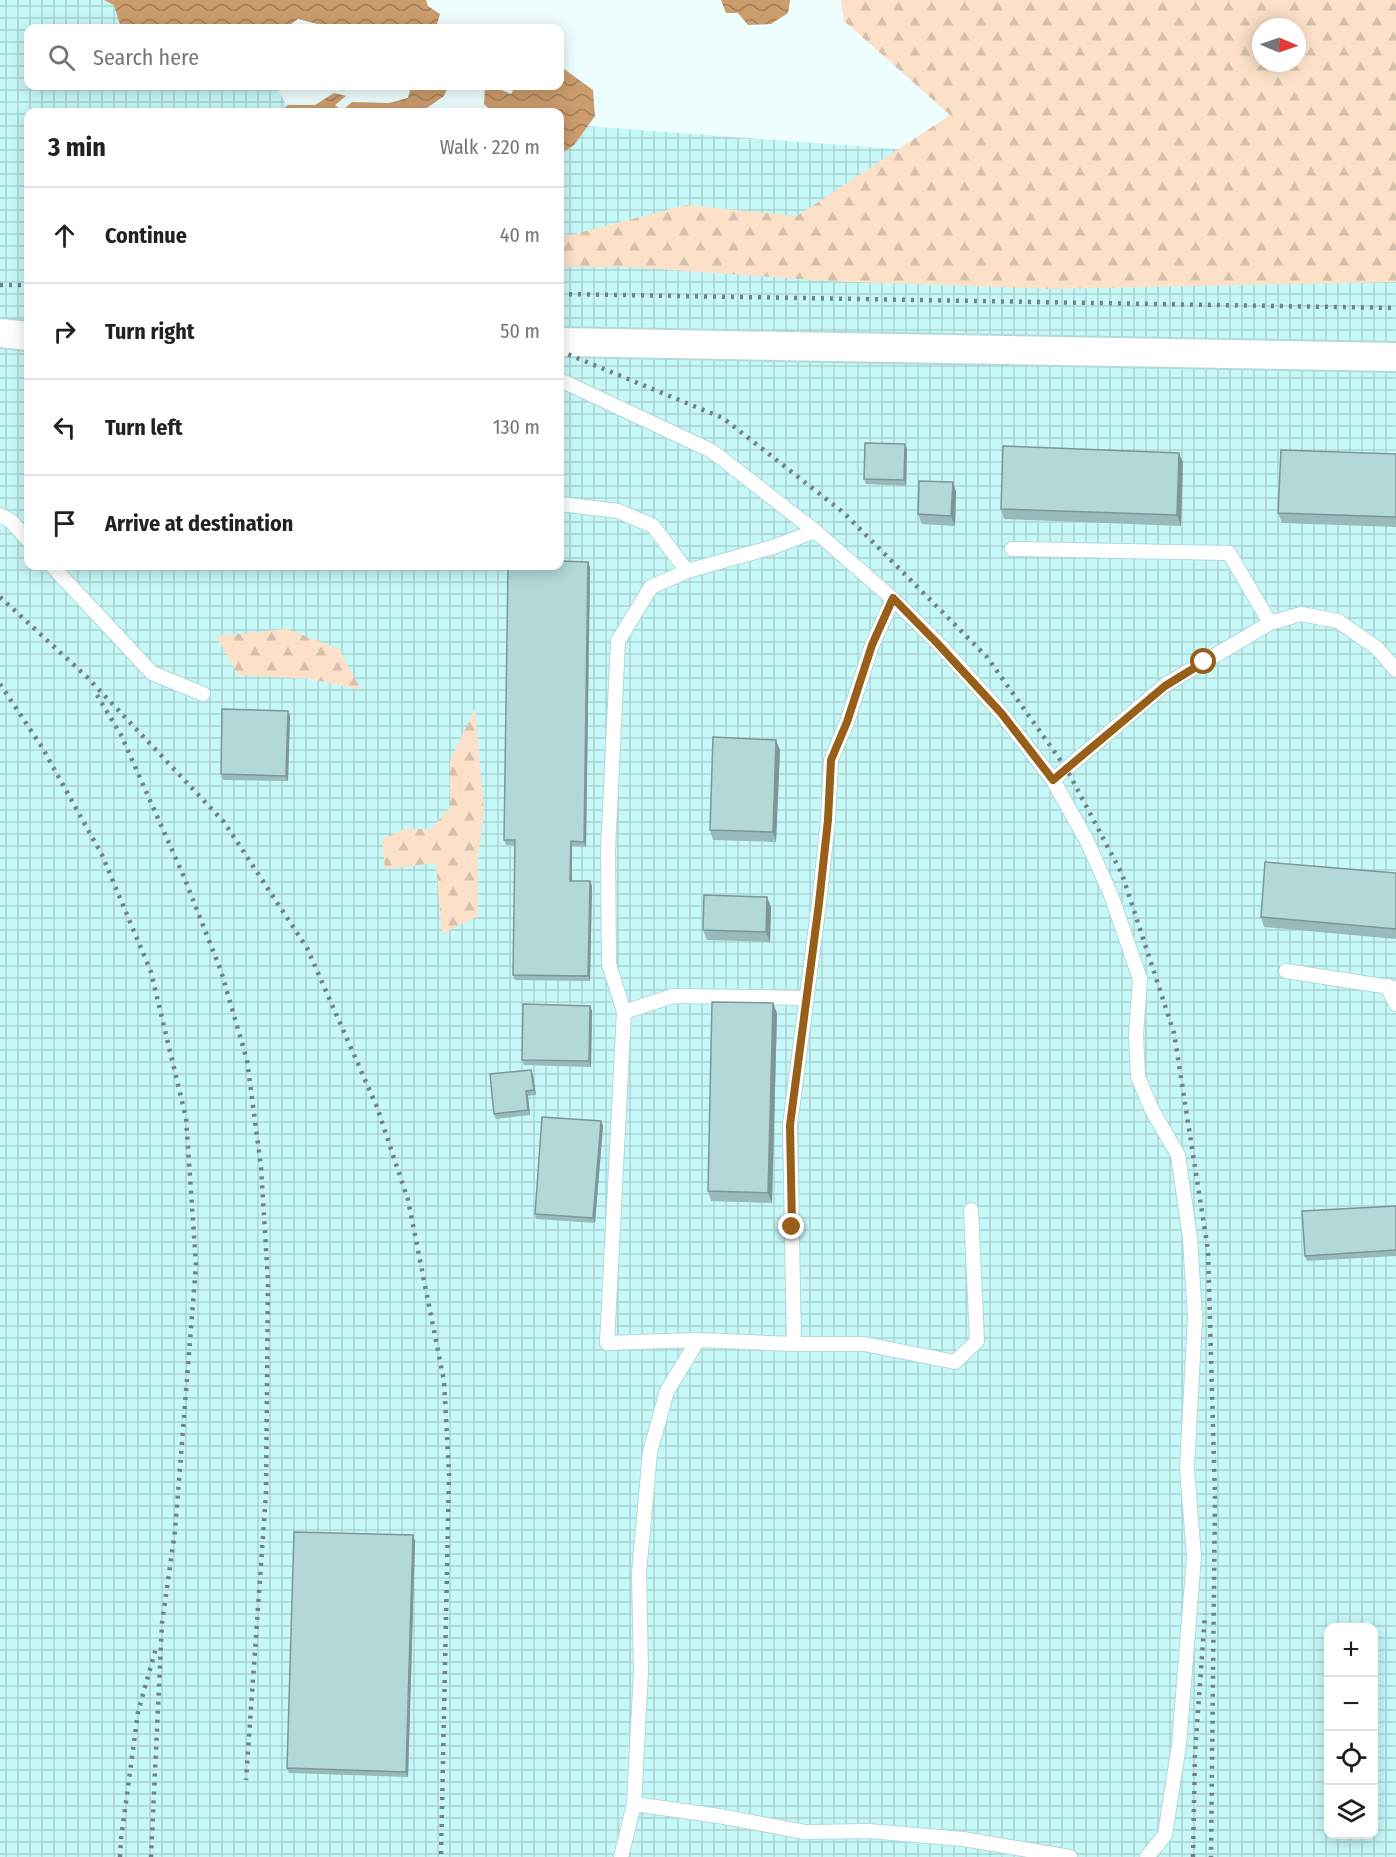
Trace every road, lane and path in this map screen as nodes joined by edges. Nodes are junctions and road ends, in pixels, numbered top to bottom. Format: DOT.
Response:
graph roads {
  1 [pos="0,333"];
  2 [pos="24,336"];
  3 [pos="564,342"];
  4 [pos="1396,357"];
  5 [pos="564,382"];
  6 [pos="564,504"];
  7 [pos="0,515"];
  8 [pos="815,531"];
  9 [pos="24,536"];
  10 [pos="1012,549"];
  11 [pos="56,570"];
  12 [pos="687,571"];
  13 [pos="893,598"];
  14 [pos="1270,622"];
  15 [pos="1396,670"];
  16 [pos="202,694"];
  17 [pos="1053,780"];
  18 [pos="1286,970"];
  19 [pos="1391,987"];
  20 [pos="806,998"];
  21 [pos="1396,1004"];
  22 [pos="624,1012"];
  23 [pos="971,1210"];
  24 [pos="698,1340"];
  25 [pos="794,1344"];
  26 [pos="634,1804"];
  27 [pos="621,1857"];
  28 [pos="1070,1857"];
  29 [pos="1146,1857"];
  1 -- 2 [label="street"];
  3 -- 4 [label="street"];
  5 -- 8 [label="lane"];
  6 -- 12 [label="lane"];
  7 -- 9 [label="lane"];
  8 -- 12 [label="lane"];
  8 -- 13 [label="lane"];
  10 -- 14 [label="lane"];
  11 -- 16 [label="lane"];
  12 -- 22 [label="lane"];
  13 -- 17 [label="lane"];
  13 -- 20 [label="lane"];
  14 -- 15 [label="lane"];
  14 -- 17 [label="lane"];
  17 -- 29 [label="lane"];
  18 -- 19 [label="lane"];
  19 -- 21 [label="lane"];
  20 -- 22 [label="lane"];
  20 -- 25 [label="lane"];
  22 -- 24 [label="lane"];
  23 -- 25 [label="lane"];
  24 -- 25 [label="lane"];
  24 -- 26 [label="lane"];
  26 -- 27 [label="lane"];
  26 -- 28 [label="lane"];
}
